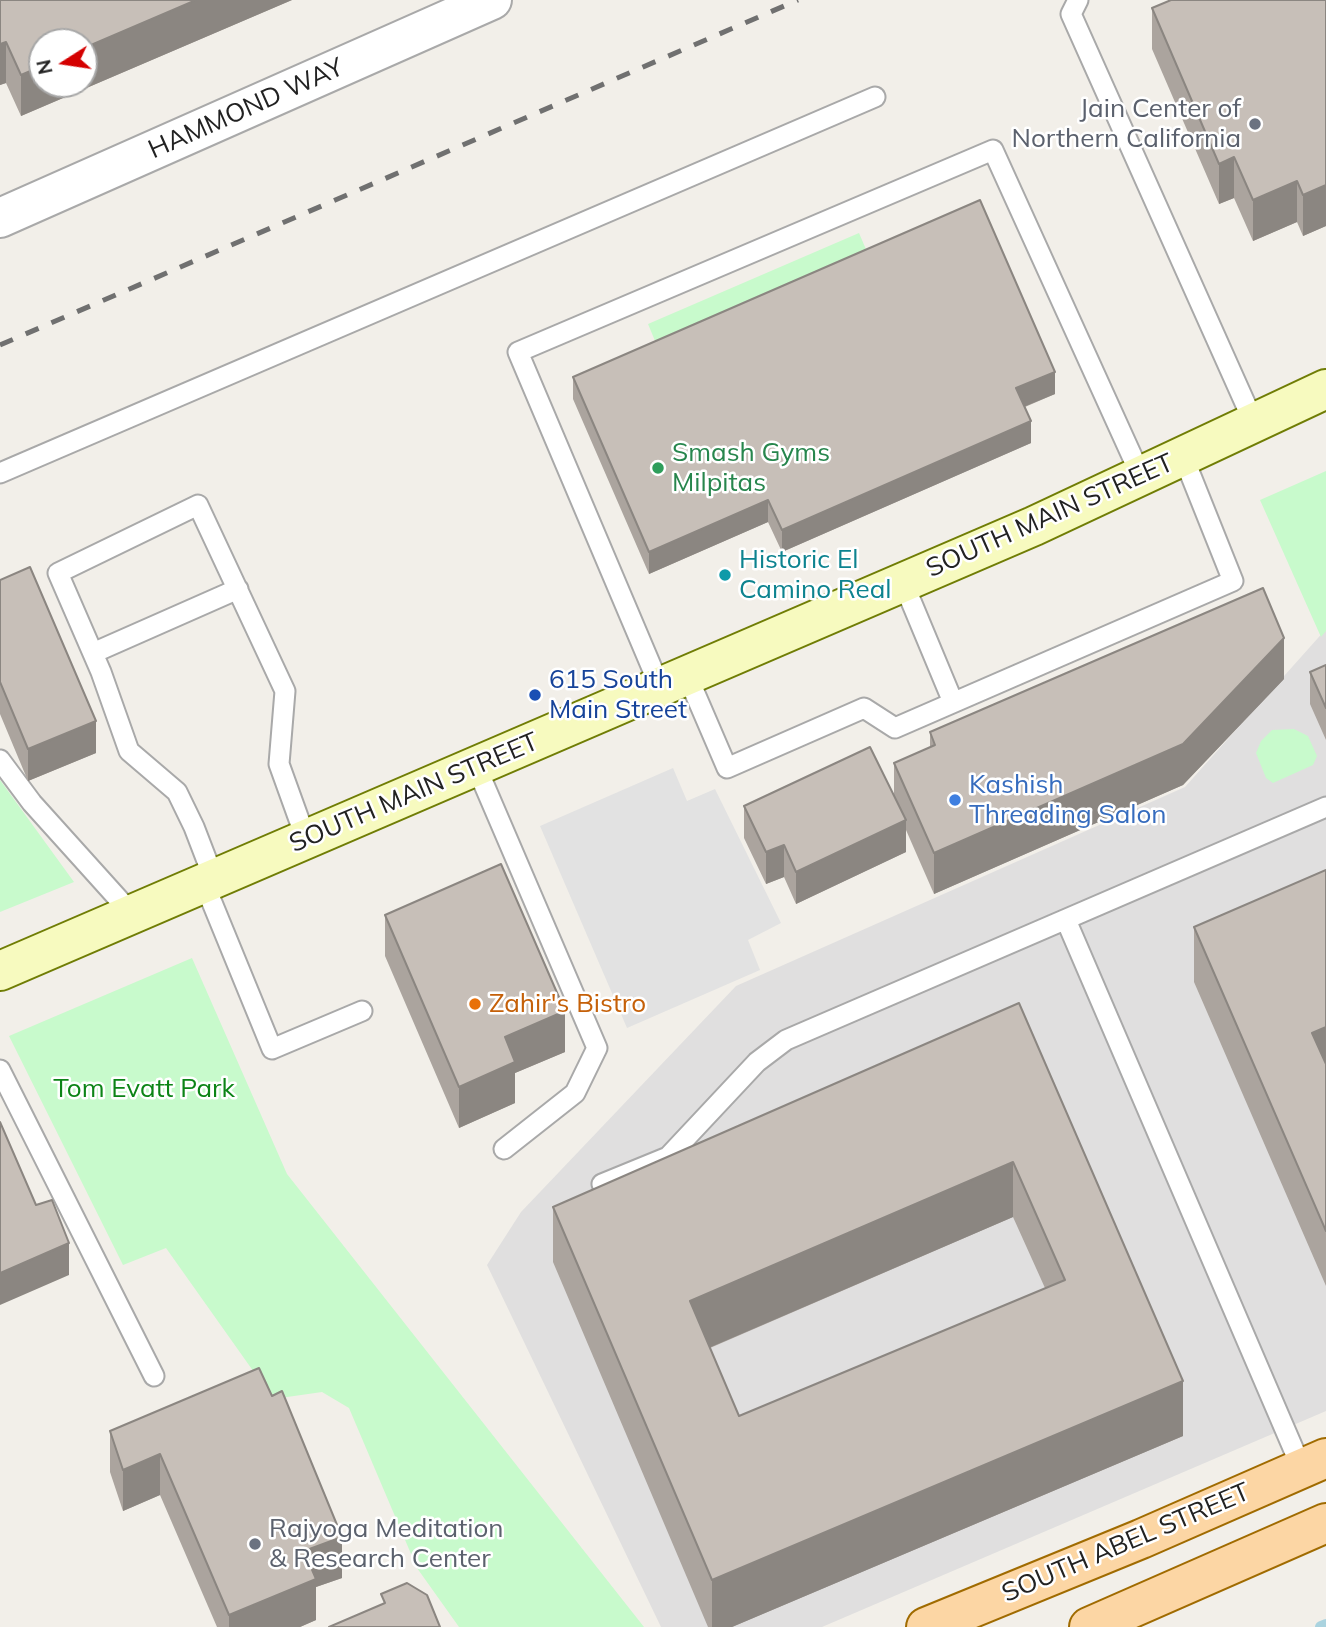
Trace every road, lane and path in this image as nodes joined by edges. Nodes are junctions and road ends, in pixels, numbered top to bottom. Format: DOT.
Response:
graph roads {
  1 [pos="1078,0"];
  2 [pos="471,5"];
  3 [pos="875,97"];
  4 [pos="0,218"];
  5 [pos="1326,389"];
  6 [pos="1254,423"];
  7 [pos="1183,456"];
  8 [pos="0,473"];
  9 [pos="1141,476"];
  10 [pos="903,582"];
  11 [pos="237,589"];
  12 [pos="93,653"];
  13 [pos="673,681"];
  14 [pos="953,702"];
  15 [pos="0,760"];
  16 [pos="476,766"];
  17 [pos="1326,807"];
  18 [pos="306,839"];
  19 [pos="209,881"];
  20 [pos="132,914"];
  21 [pos="1066,920"];
  22 [pos="0,971"];
  23 [pos="362,1011"];
  24 [pos="0,1070"];
  25 [pos="504,1149"];
  26 [pos="602,1184"];
  27 [pos="154,1376"];
  28 [pos="1314,1463"];
  29 [pos="1326,1523"];
  30 [pos="926,1627"];
  31 [pos="1089,1627"];
  1 -- 6 [label="lane"];
  2 -- 4 [label="street, HAMMOND WAY"];
  3 -- 8 [label="lane"];
  5 -- 6 [label="main road, SOUTH MAIN STREET"];
  6 -- 7 [label="main road, SOUTH MAIN STREET"];
  7 -- 9 [label="main road, SOUTH MAIN STREET"];
  7 -- 14 [label="lane"];
  9 -- 10 [label="main road, SOUTH MAIN STREET"];
  9 -- 13 [label="lane"];
  10 -- 13 [label="main road, SOUTH MAIN STREET"];
  10 -- 14 [label="lane"];
  11 -- 12 [label="lane"];
  11 -- 12 [label="lane"];
  11 -- 18 [label="lane"];
  12 -- 19 [label="lane"];
  13 -- 14 [label="lane"];
  13 -- 16 [label="main road, SOUTH MAIN STREET"];
  15 -- 20 [label="lane"];
  16 -- 18 [label="main road, SOUTH MAIN STREET"];
  16 -- 25 [label="lane"];
  17 -- 21 [label="lane"];
  18 -- 19 [label="main road, SOUTH MAIN STREET"];
  19 -- 20 [label="main road, SOUTH MAIN STREET"];
  19 -- 23 [label="lane"];
  20 -- 22 [label="main road, SOUTH MAIN STREET"];
  21 -- 26 [label="lane"];
  21 -- 28 [label="lane"];
  24 -- 27 [label="lane"];
  28 -- 30 [label="main road, SOUTH ABEL STREET"];
  29 -- 31 [label="main road"];
}
